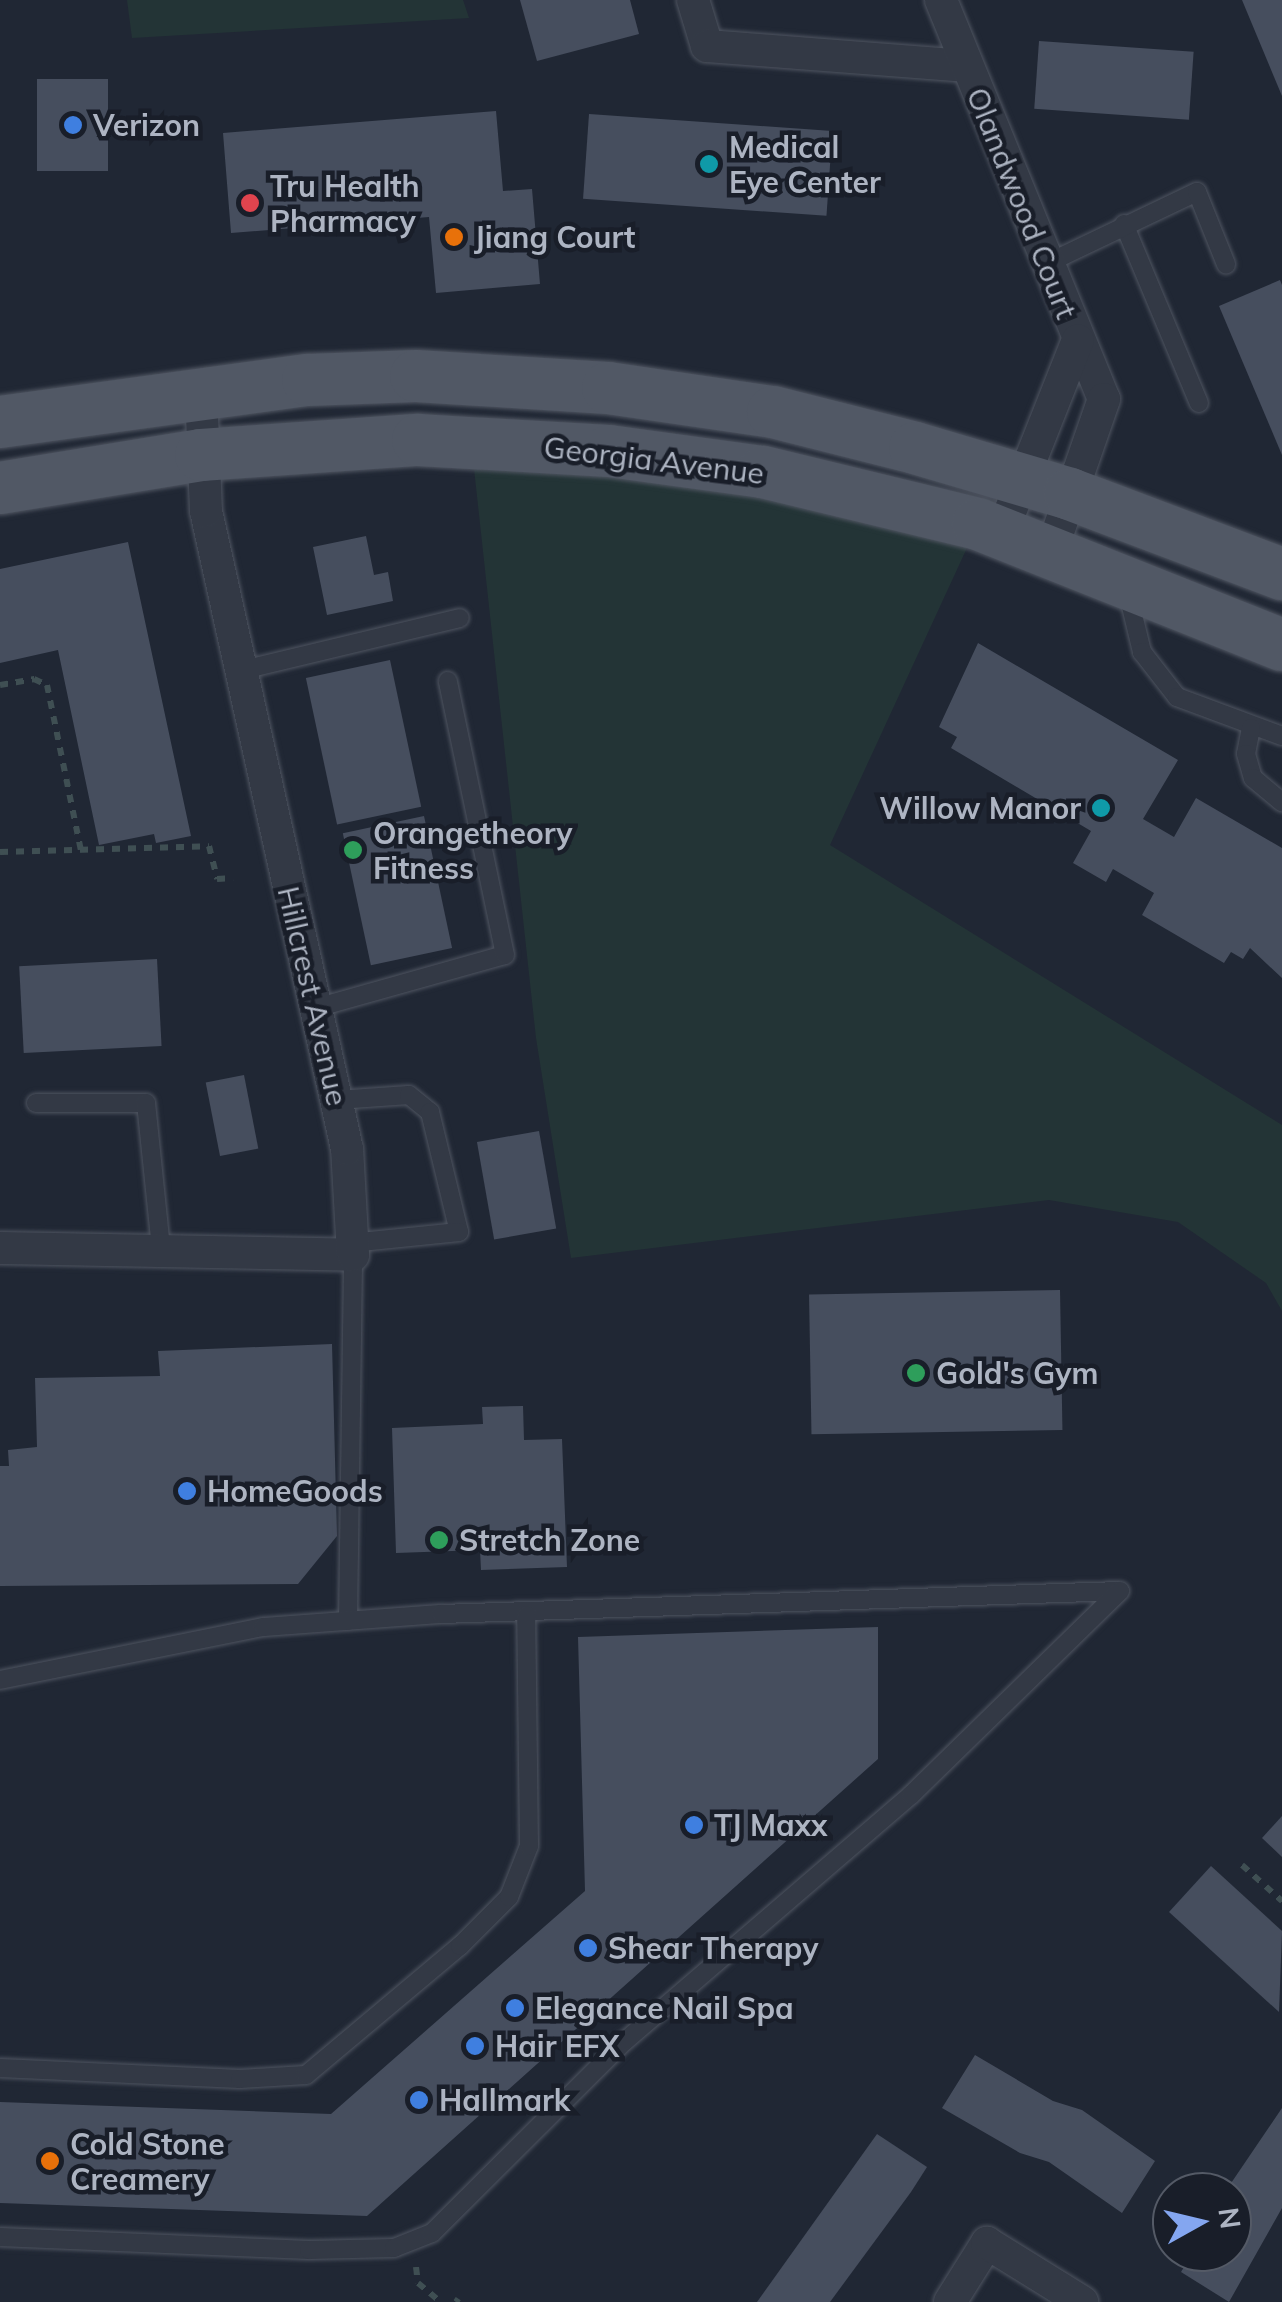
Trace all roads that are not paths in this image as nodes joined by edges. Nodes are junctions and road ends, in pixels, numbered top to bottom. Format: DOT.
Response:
graph roads {
  1 [pos="693,0"];
  2 [pos="941,0"];
  3 [pos="965,66"];
  4 [pos="1124,224"];
  5 [pos="1048,263"];
  6 [pos="1226,264"];
  7 [pos="1078,340"];
  8 [pos="200,390"];
  9 [pos="1200,403"];
  10 [pos="0,422"];
  11 [pos="200,456"];
  12 [pos="1047,486"];
  13 [pos="0,488"];
  14 [pos="1002,532"];
  15 [pos="1051,552"];
  16 [pos="1282,574"];
  17 [pos="1126,586"];
  18 [pos="460,618"];
  19 [pos="1282,645"];
  20 [pos="240,672"];
  21 [pos="448,681"];
  22 [pos="1250,728"];
  23 [pos="1282,736"];
  24 [pos="1282,802"];
  25 [pos="316,1008"];
  26 [pos="337,1100"];
  27 [pos="36,1103"];
  28 [pos="0,1248"];
  29 [pos="161,1248"];
  30 [pos="352,1249"];
  31 [pos="526,1616"];
  32 [pos="348,1621"];
  33 [pos="0,1680"];
  34 [pos="0,2068"];
  35 [pos="0,2236"];
  36 [pos="950,2302"];
  37 [pos="1082,2302"];
  1 -- 3 [label="street, Olandwood Court"];
  2 -- 3 [label="street, Olandwood Court"];
  3 -- 5 [label="street, Olandwood Court"];
  4 -- 5 [label="lane"];
  4 -- 6 [label="lane"];
  4 -- 9 [label="lane"];
  5 -- 7 [label="street, Olandwood Court"];
  7 -- 12 [label="street, Olandwood Court"];
  7 -- 12 [label="street, Olandwood Court"];
  8 -- 10 [label="main road, Georgia Avenue"];
  8 -- 11 [label="street, Hillcrest Avenue"];
  8 -- 12 [label="main road, Georgia Avenue"];
  11 -- 13 [label="main road, Georgia Avenue"];
  11 -- 14 [label="main road, Georgia Avenue"];
  11 -- 20 [label="street, Hillcrest Avenue"];
  12 -- 14 [label="street, Olandwood Court"];
  12 -- 15 [label="street, Olandwood Court"];
  12 -- 16 [label="main road, Georgia Avenue"];
  14 -- 15 [label="main road, Georgia Avenue"];
  15 -- 17 [label="main road, Georgia Avenue"];
  17 -- 19 [label="main road, Georgia Avenue"];
  17 -- 22 [label="lane"];
  18 -- 20 [label="lane"];
  20 -- 25 [label="street, Hillcrest Avenue"];
  21 -- 25 [label="lane"];
  22 -- 23 [label="lane"];
  22 -- 24 [label="lane"];
  25 -- 26 [label="street, Hillcrest Avenue"];
  26 -- 30 [label="street, Hillcrest Avenue"];
  26 -- 30 [label="lane"];
  27 -- 29 [label="lane"];
  28 -- 29 [label="street"];
  29 -- 30 [label="street"];
  30 -- 32 [label="lane"];
  31 -- 32 [label="lane"];
  31 -- 34 [label="lane"];
  31 -- 35 [label="lane"];
  32 -- 33 [label="lane"];
  36 -- 37 [label="street"];
}
